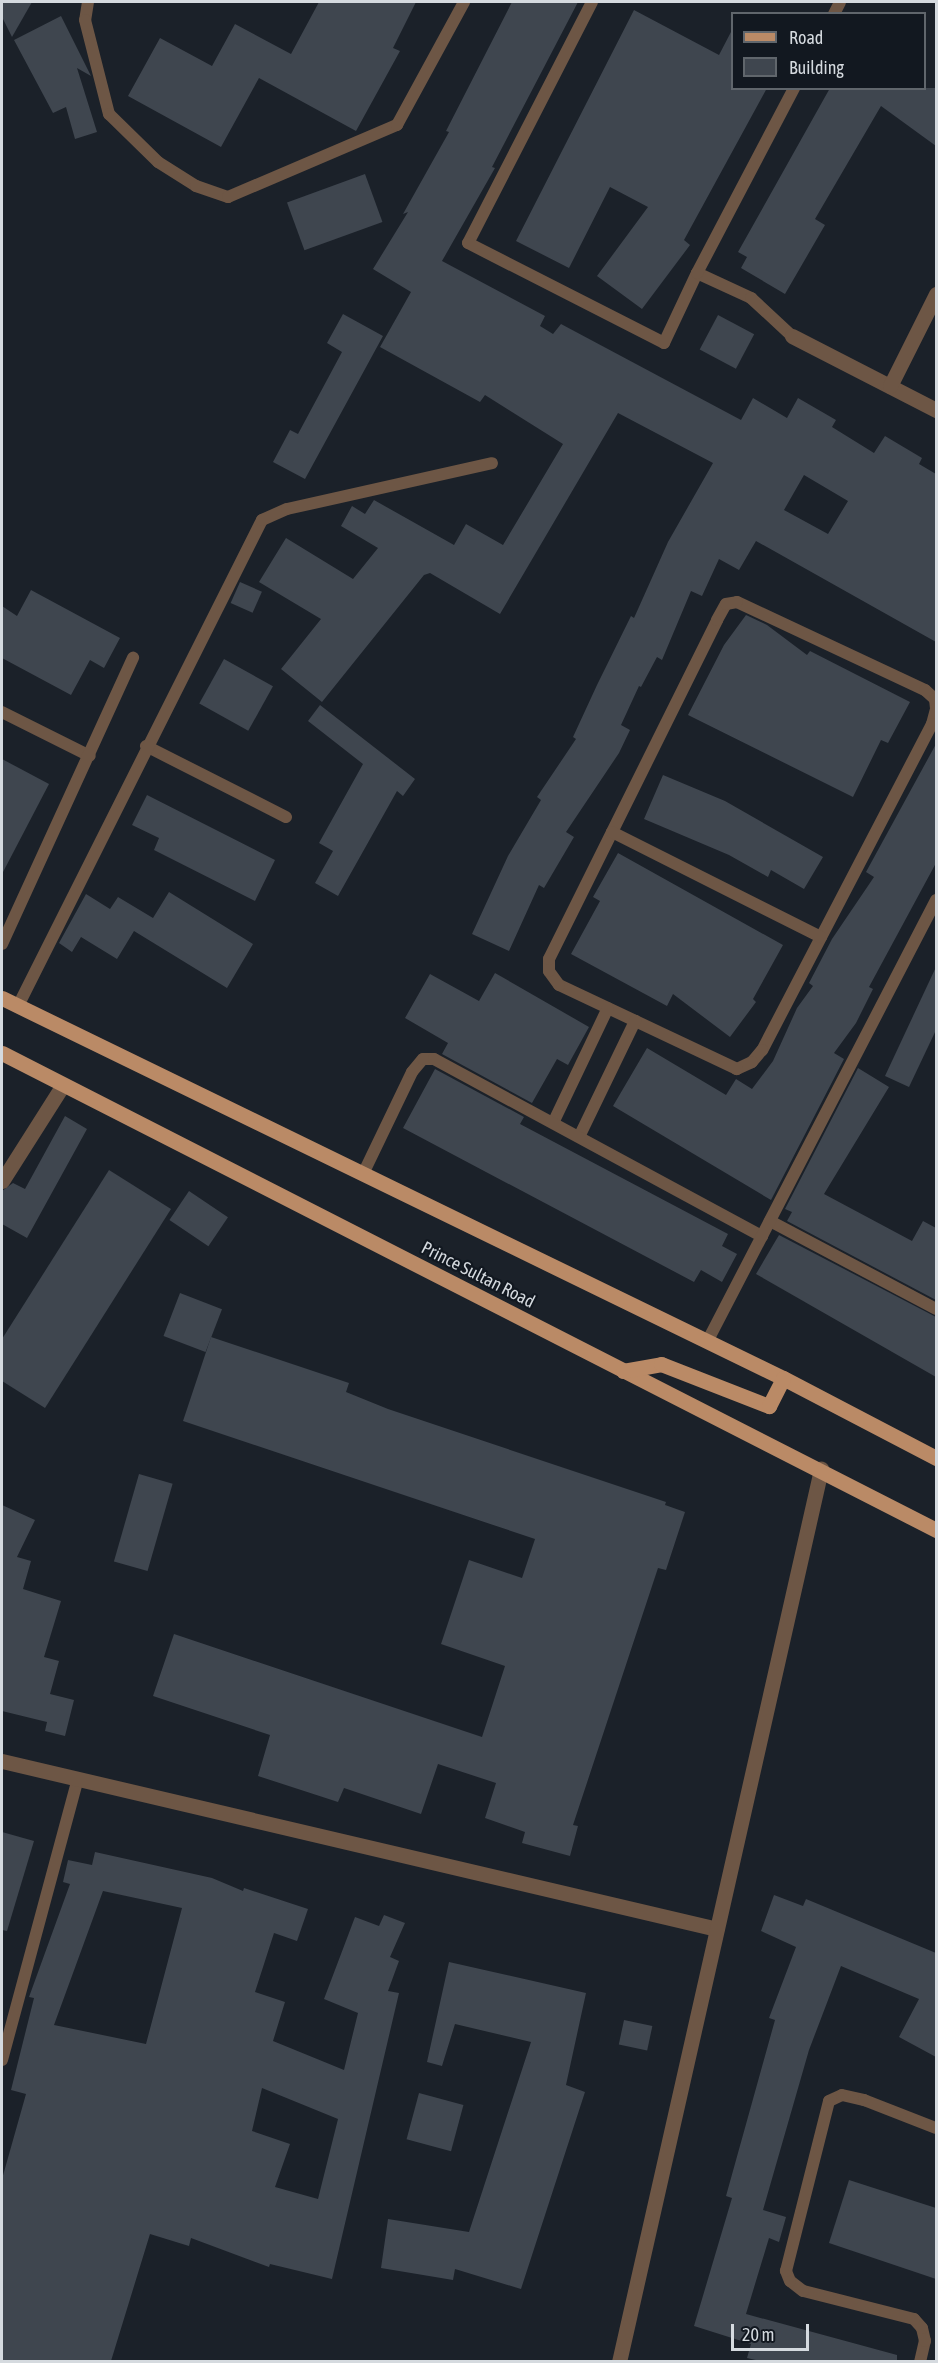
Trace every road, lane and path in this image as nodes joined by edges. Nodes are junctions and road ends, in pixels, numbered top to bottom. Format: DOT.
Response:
graph roads {
  1 [pos="88,2"];
  2 [pos="464,2"];
  3 [pos="592,2"];
  4 [pos="793,90"];
  5 [pos="697,273"];
  6 [pos="936,294"];
  7 [pos="792,336"];
  8 [pos="890,386"];
  9 [pos="936,410"];
  10 [pos="492,463"];
  11 [pos="133,658"];
  12 [pos="2,712"];
  13 [pos="147,746"];
  14 [pos="90,756"];
  15 [pos="286,817"];
  16 [pos="612,832"];
  17 [pos="936,900"];
  18 [pos="3,936"];
  19 [pos="821,937"];
  20 [pos="2,998"];
  21 [pos="18,1006"];
  22 [pos="608,1008"];
  23 [pos="635,1021"];
  24 [pos="2,1053"];
  25 [pos="63,1085"];
  26 [pos="554,1121"];
  27 [pos="580,1135"];
  28 [pos="363,1174"];
  29 [pos="2,1181"];
  30 [pos="770,1221"];
  31 [pos="762,1236"];
  32 [pos="936,1309"];
  33 [pos="707,1342"];
  34 [pos="623,1371"];
  35 [pos="783,1378"];
  36 [pos="936,1458"];
  37 [pos="821,1469"];
  38 [pos="936,1530"];
  39 [pos="2,1761"];
  40 [pos="78,1779"];
  41 [pos="717,1929"];
  42 [pos="2,2060"];
  43 [pos="936,2128"];
  44 [pos="931,2343"];
  45 [pos="619,2361"];
  46 [pos="920,2361"];
  1 -- 2 [label="lane"];
  3 -- 5 [label="lane"];
  4 -- 5 [label="lane"];
  5 -- 7 [label="lane"];
  6 -- 8 [label="street"];
  7 -- 8 [label="street"];
  8 -- 9 [label="street"];
  10 -- 13 [label="lane"];
  11 -- 14 [label="lane"];
  12 -- 14 [label="lane"];
  13 -- 15 [label="lane"];
  13 -- 21 [label="lane"];
  14 -- 18 [label="lane"];
  16 -- 19 [label="lane"];
  16 -- 19 [label="lane"];
  16 -- 22 [label="lane"];
  17 -- 30 [label="lane"];
  19 -- 23 [label="lane"];
  20 -- 21 [label="main road"];
  21 -- 28 [label="main road"];
  22 -- 23 [label="lane"];
  22 -- 26 [label="lane"];
  23 -- 27 [label="lane"];
  24 -- 25 [label="main road, Prince Sultan Road"];
  25 -- 29 [label="street"];
  25 -- 34 [label="main road, Prince Sultan Road"];
  26 -- 27 [label="lane"];
  26 -- 28 [label="lane"];
  27 -- 31 [label="lane"];
  28 -- 33 [label="main road"];
  30 -- 31 [label="lane"];
  30 -- 32 [label="lane"];
  31 -- 33 [label="lane"];
  33 -- 35 [label="main road"];
  34 -- 35 [label="main road"];
  34 -- 37 [label="main road, Prince Sultan Road"];
  35 -- 36 [label="main road"];
  37 -- 38 [label="main road, Prince Sultan Road"];
  37 -- 41 [label="street"];
  39 -- 40 [label="street"];
  40 -- 41 [label="street"];
  40 -- 42 [label="lane"];
  41 -- 45 [label="street"];
  43 -- 44 [label="lane"];
  44 -- 46 [label="lane"];
}
